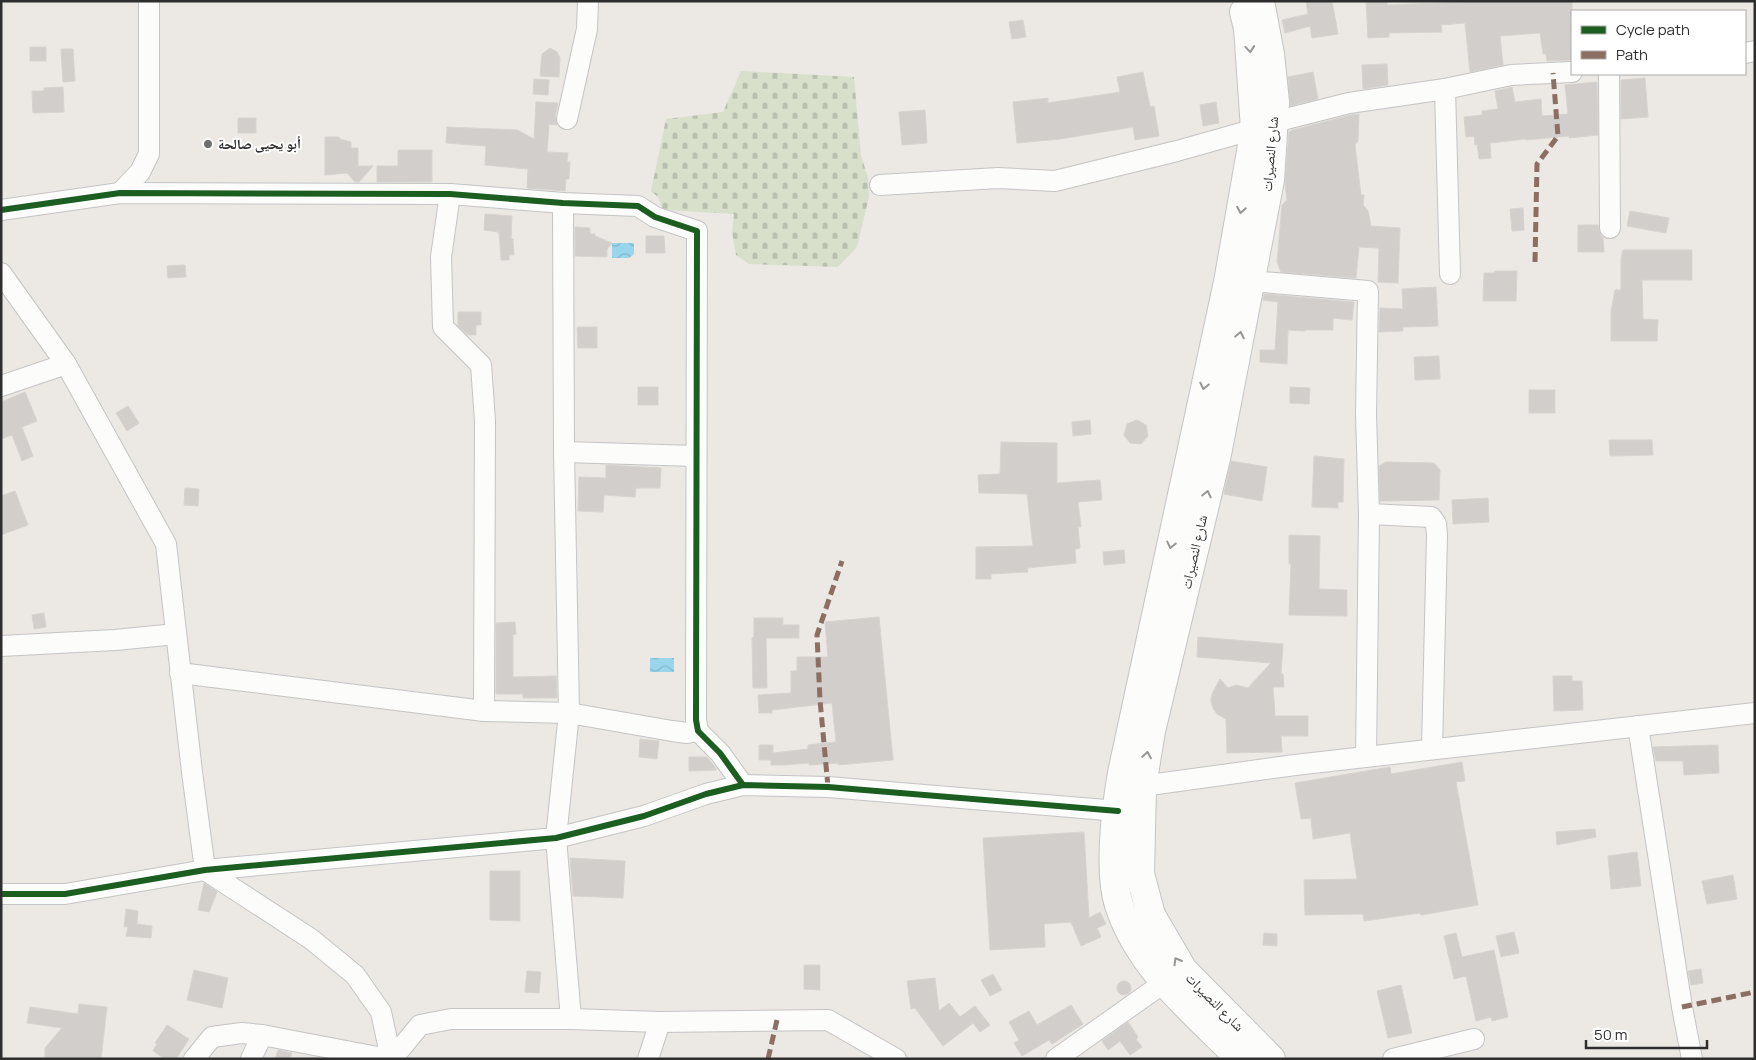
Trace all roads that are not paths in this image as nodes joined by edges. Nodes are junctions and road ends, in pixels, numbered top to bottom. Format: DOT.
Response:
graph roads {
  1 [pos="149,1"];
  2 [pos="588,1"];
  3 [pos="1242,1"];
  4 [pos="1260,1"];
  5 [pos="1571,72"];
  6 [pos="1609,75"];
  7 [pos="1445,89"];
  8 [pos="567,119"];
  9 [pos="1265,126"];
  10 [pos="880,185"];
  11 [pos="120,193"];
  12 [pos="450,194"];
  13 [pos="563,202"];
  14 [pos="1,210"];
  15 [pos="1610,228"];
  16 [pos="1,273"];
  17 [pos="1450,274"];
  18 [pos="1251,281"];
  19 [pos="66,364"];
  20 [pos="1,386"];
  21 [pos="564,452"];
  22 [pos="696,456"];
  23 [pos="1369,514"];
  24 [pos="176,634"];
  25 [pos="1,646"];
  26 [pos="180,673"];
  27 [pos="484,711"];
  28 [pos="569,713"];
  29 [pos="1755,713"];
  30 [pos="1638,726"];
  31 [pos="698,731"];
  32 [pos="1432,749"];
  33 [pos="1366,757"];
  34 [pos="743,785"];
  35 [pos="1142,786"];
  36 [pos="1118,810"];
  37 [pos="556,838"];
  38 [pos="205,870"];
  39 [pos="1,894"];
  40 [pos="1165,982"];
  41 [pos="571,1019"];
  42 [pos="660,1022"];
  43 [pos="262,1035"];
  44 [pos="1474,1039"];
  45 [pos="194,1059"];
  46 [pos="251,1059"];
  47 [pos="390,1059"];
  48 [pos="648,1059"];
  49 [pos="896,1059"];
  50 [pos="1056,1059"];
  51 [pos="1241,1059"];
  52 [pos="1271,1059"];
  53 [pos="1393,1059"];
  54 [pos="1692,1059"];
  1 -- 11 [label="street"];
  2 -- 8 [label="street"];
  3 -- 9 [label="main road, شارع النصيرات, one-way"];
  4 -- 9 [label="main road, شارع النصيرات"];
  5 -- 7 [label="street"];
  6 -- 15 [label="street"];
  7 -- 9 [label="street"];
  7 -- 17 [label="street"];
  9 -- 10 [label="street"];
  9 -- 18 [label="main road, شارع النصيرات"];
  9 -- 36 [label="main road, شارع النصيرات, one-way"];
  11 -- 12 [label="street"];
  11 -- 14 [label="street"];
  12 -- 13 [label="street"];
  12 -- 27 [label="street"];
  13 -- 21 [label="street"];
  13 -- 22 [label="street"];
  16 -- 19 [label="street"];
  18 -- 23 [label="street"];
  35 -- 18 [label="main road, شارع النصيرات, one-way"];
  19 -- 20 [label="street"];
  19 -- 24 [label="street"];
  21 -- 22 [label="street"];
  21 -- 28 [label="street"];
  22 -- 31 [label="street"];
  23 -- 32 [label="street"];
  23 -- 33 [label="street"];
  24 -- 25 [label="street"];
  24 -- 26 [label="street"];
  26 -- 27 [label="street"];
  26 -- 38 [label="street"];
  27 -- 28 [label="street"];
  28 -- 31 [label="street"];
  28 -- 37 [label="street"];
  29 -- 30 [label="street"];
  30 -- 32 [label="street"];
  30 -- 54 [label="street"];
  31 -- 34 [label="street"];
  32 -- 33 [label="street"];
  33 -- 35 [label="street"];
  34 -- 36 [label="street"];
  34 -- 37 [label="street"];
  52 -- 35 [label="main road, شارع النصيرات, one-way"];
  36 -- 40 [label="main road, شارع النصيرات"];
  37 -- 38 [label="street"];
  37 -- 41 [label="street"];
  38 -- 39 [label="street"];
  38 -- 47 [label="street"];
  40 -- 50 [label="street"];
  40 -- 51 [label="main road, شارع النصيرات"];
  41 -- 42 [label="street"];
  41 -- 47 [label="street"];
  42 -- 48 [label="street"];
  42 -- 49 [label="street"];
  43 -- 45 [label="street"];
  43 -- 46 [label="street"];
  43 -- 47 [label="street"];
  44 -- 53 [label="street"];
}
